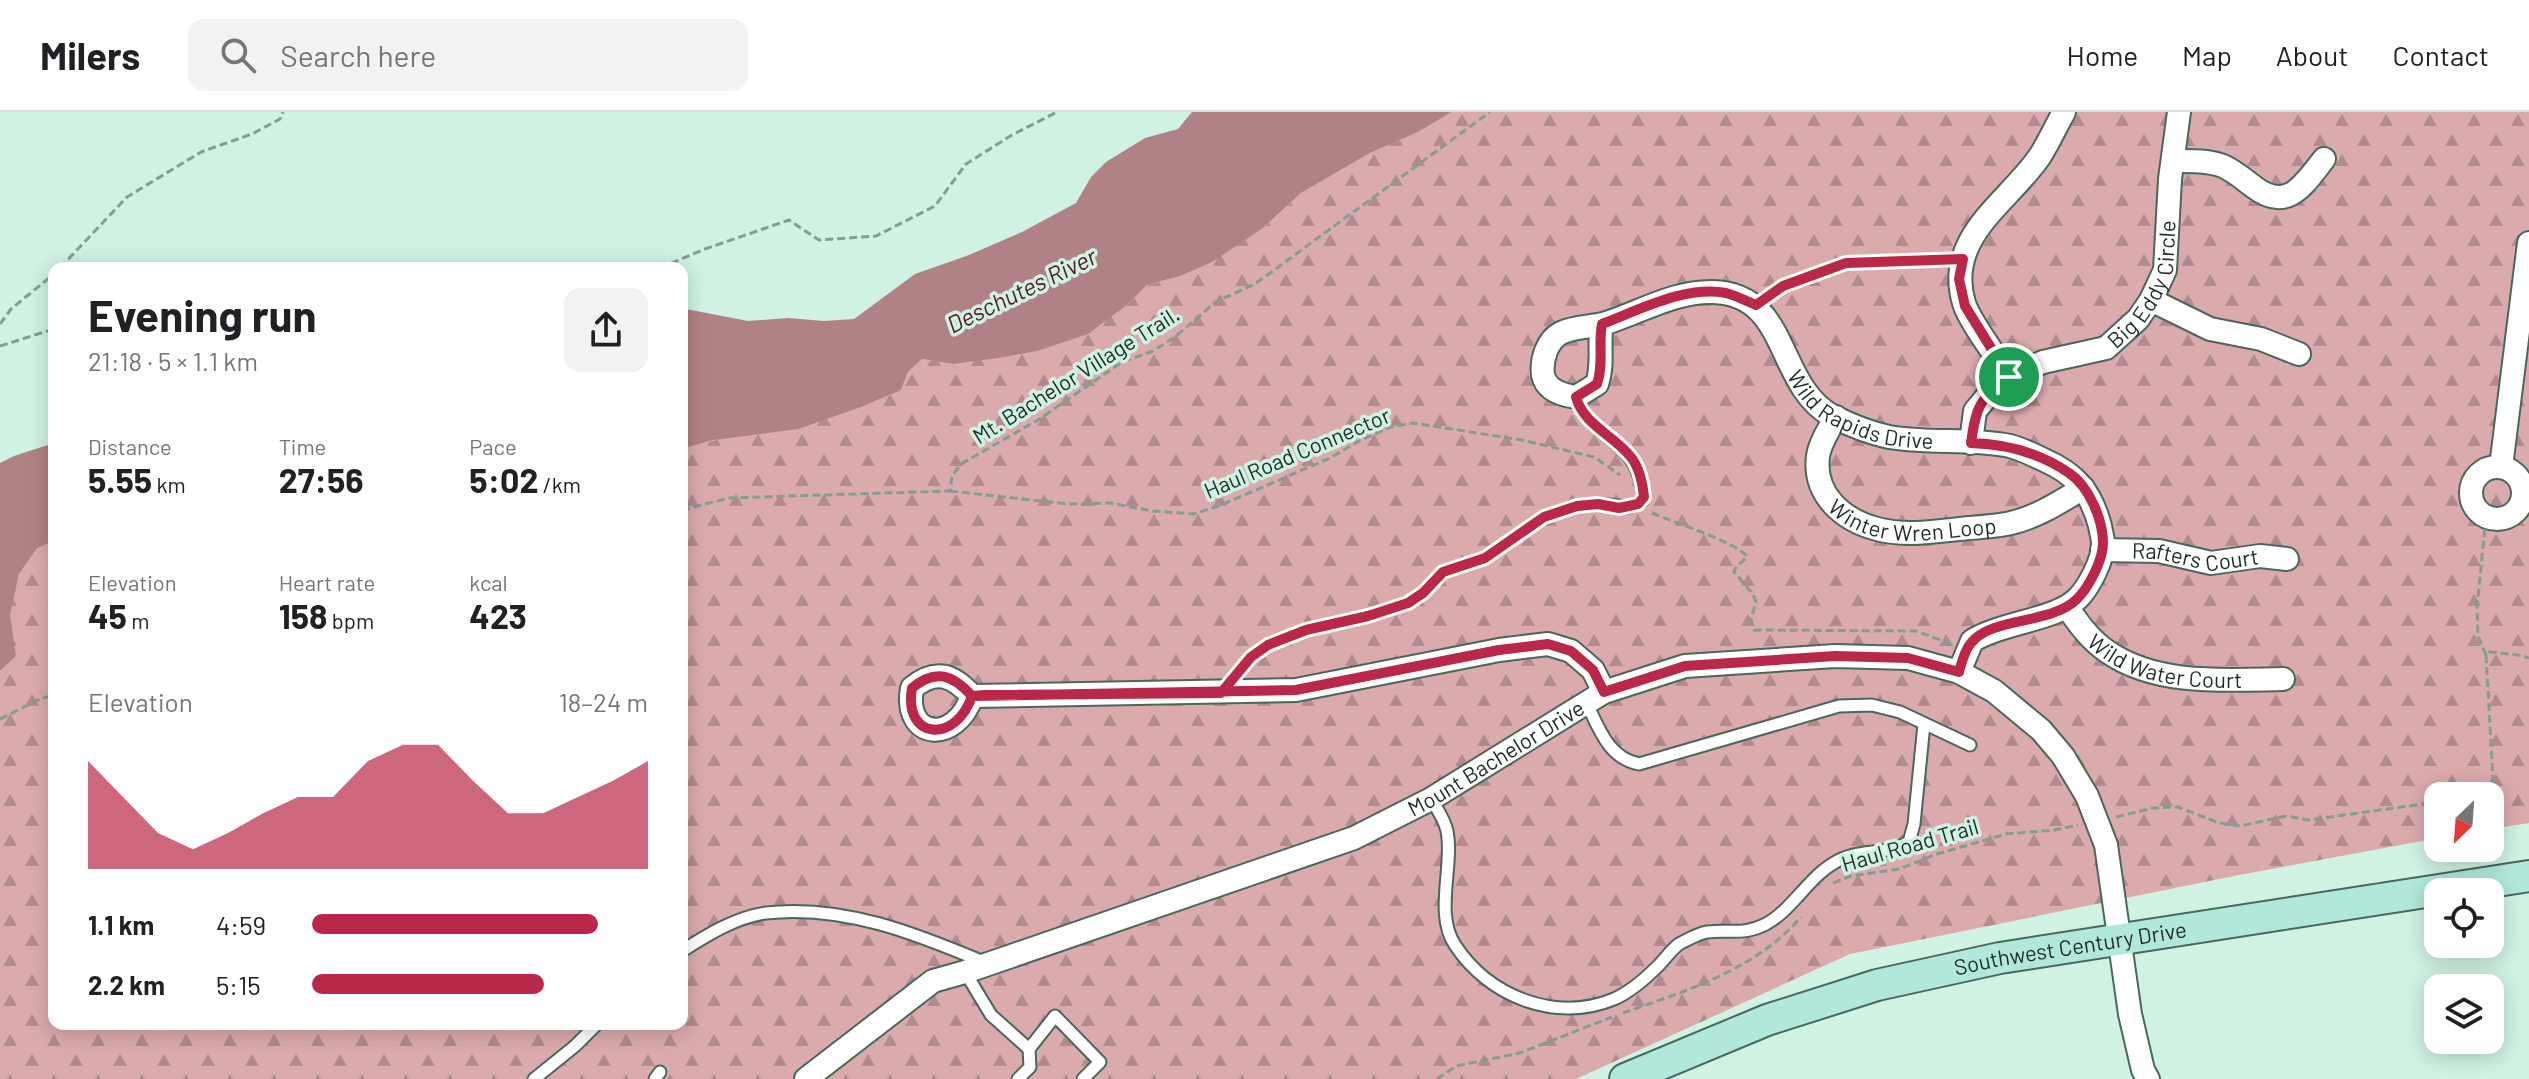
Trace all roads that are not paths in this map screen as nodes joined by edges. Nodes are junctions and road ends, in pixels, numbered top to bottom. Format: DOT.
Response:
graph roads {
  1 [pos="2064,112"];
  2 [pos="2179,112"];
  3 [pos="2324,159"];
  4 [pos="2173,161"];
  5 [pos="2529,243"];
  6 [pos="1963,259"];
  7 [pos="2526,296"];
  8 [pos="2151,300"];
  9 [pos="1756,305"];
  10 [pos="1602,324"];
  11 [pos="2299,354"];
  12 [pos="2009,377"];
  13 [pos="1576,397"];
  14 [pos="1836,417"];
  15 [pos="1971,443"];
  16 [pos="2501,467"];
  17 [pos="2083,488"];
  18 [pos="2102,550"];
  19 [pos="2287,559"];
  20 [pos="2067,607"];
  21 [pos="1962,662"];
  22 [pos="2283,679"];
  23 [pos="1221,693"];
  24 [pos="972,696"];
  25 [pos="1595,697"];
  26 [pos="1924,724"];
  27 [pos="1970,745"];
  28 [pos="1431,799"];
  29 [pos="2529,876"];
  30 [pos="2118,940"];
  31 [pos="688,947"];
  32 [pos="987,963"];
  33 [pos="965,972"];
  34 [pos="591,1030"];
  35 [pos="1029,1049"];
  36 [pos="534,1079"];
  37 [pos="806,1079"];
  38 [pos="1018,1079"];
  39 [pos="1083,1079"];
  40 [pos="1625,1079"];
  41 [pos="2148,1079"];
  1 -- 6 [label="street"];
  2 -- 4 [label="street, Big Eddy Circle"];
  3 -- 4 [label="street"];
  4 -- 8 [label="street, Big Eddy Circle"];
  5 -- 7 [label="street"];
  6 -- 9 [label="lane"];
  6 -- 12 [label="street"];
  7 -- 16 [label="street"];
  8 -- 11 [label="street"];
  8 -- 12 [label="street, Big Eddy Circle"];
  9 -- 10 [label="street"];
  9 -- 14 [label="street, Wild Rapids Drive"];
  10 -- 13 [label="street"];
  10 -- 13 [label="street"];
  12 -- 15 [label="street, Big Eddy Circle"];
  13 -- 23 [label="lane"];
  14 -- 15 [label="street, Wild Rapids Drive"];
  14 -- 17 [label="street, Winter Wren Loop"];
  15 -- 17 [label="street, Wild Rapids Drive"];
  16 -- 16 [label="street"];
  17 -- 18 [label="street, Wild Rapids Drive"];
  18 -- 19 [label="street, Rafters Court"];
  18 -- 20 [label="street"];
  20 -- 21 [label="street"];
  20 -- 22 [label="street, Wild Water Court"];
  21 -- 25 [label="street, Mount Bachelor Drive"];
  21 -- 30 [label="street, Mount Bachelor Drive"];
  23 -- 24 [label="street"];
  23 -- 25 [label="street"];
  25 -- 26 [label="lane"];
  25 -- 28 [label="street, Mount Bachelor Drive"];
  26 -- 27 [label="lane"];
  26 -- 28 [label="lane"];
  28 -- 32 [label="street, Mount Bachelor Drive"];
  29 -- 30 [label="main road, Southwest Century Drive"];
  30 -- 40 [label="main road, Southwest Century Drive"];
  30 -- 41 [label="street, Mount Bachelor Drive"];
  31 -- 32 [label="lane"];
  32 -- 33 [label="street, Mount Bachelor Drive"];
  33 -- 35 [label="lane"];
  33 -- 37 [label="street, Mount Bachelor Drive"];
  34 -- 36 [label="lane"];
  35 -- 38 [label="lane"];
  35 -- 39 [label="lane"];
}
